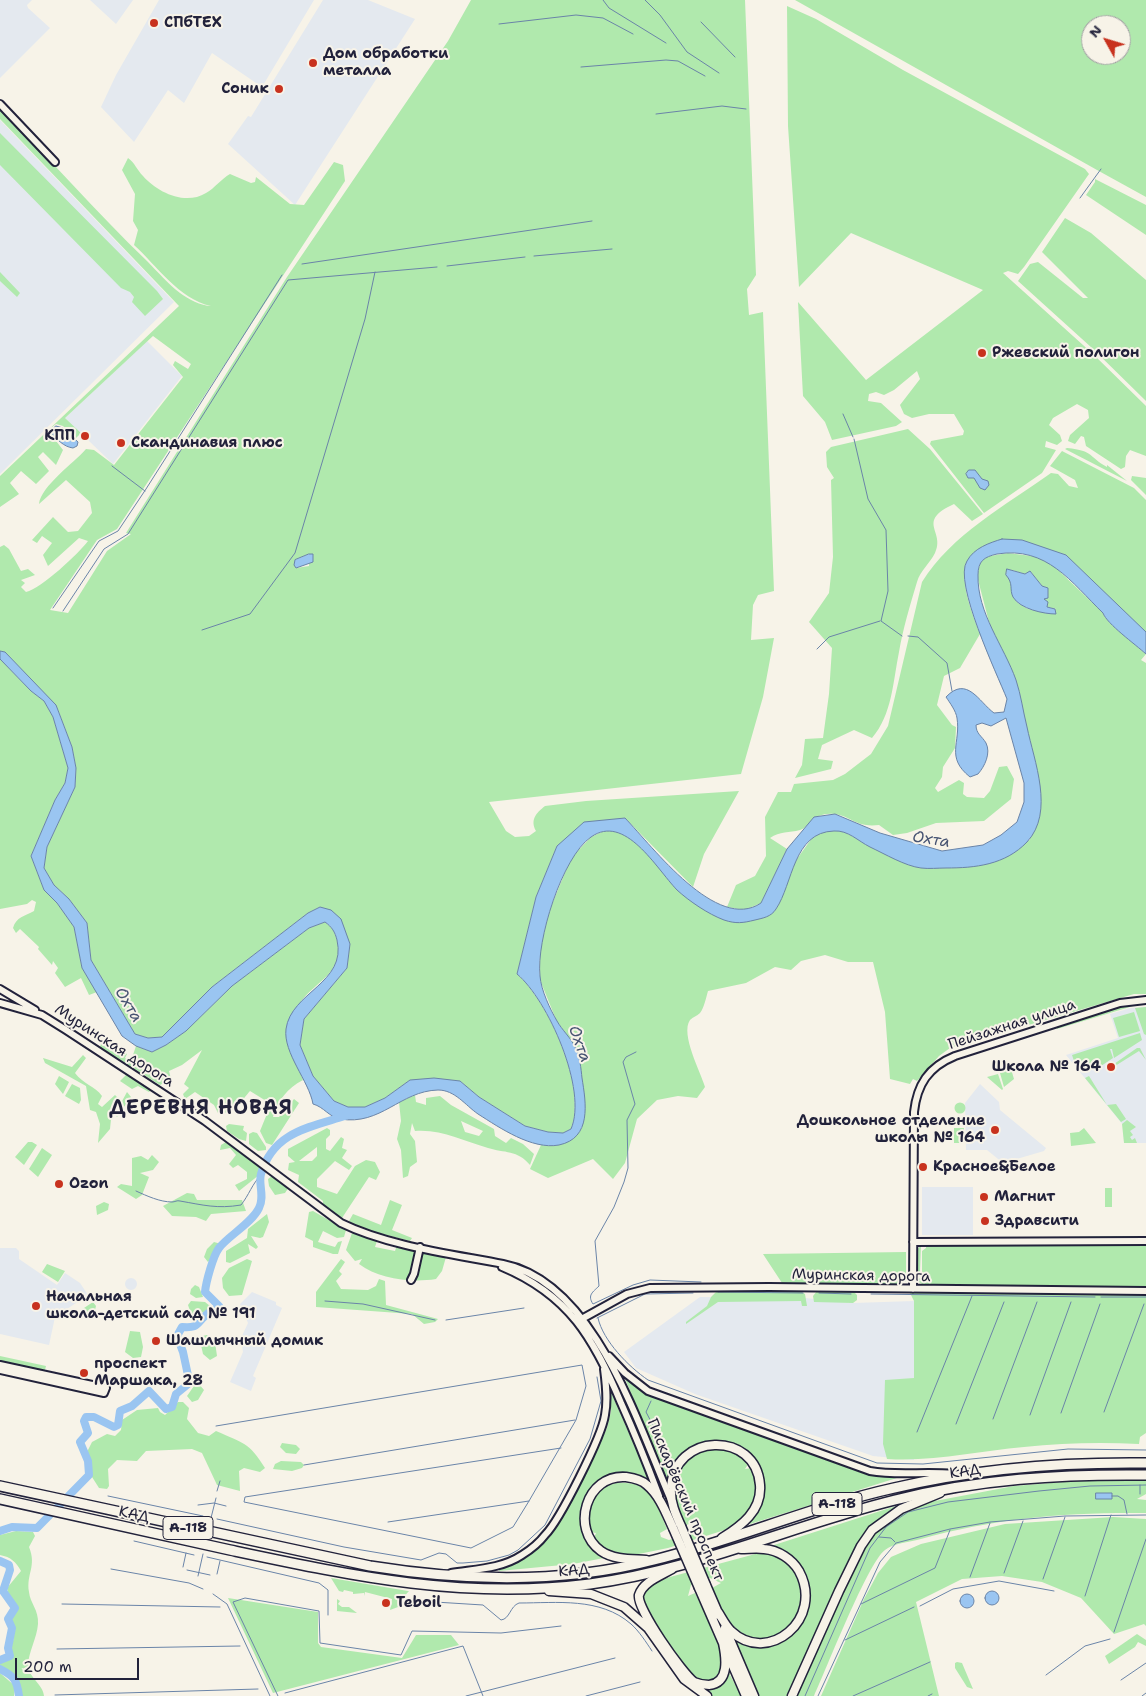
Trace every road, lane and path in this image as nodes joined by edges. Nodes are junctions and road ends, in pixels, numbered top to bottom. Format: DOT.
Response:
graph roads {
  1 [pos="0,104"];
  2 [pos="55,162"];
  3 [pos="0,988"];
  4 [pos="1146,1000"];
  5 [pos="0,1003"];
  6 [pos="42,1015"];
  7 [pos="1146,1241"];
  8 [pos="913,1242"];
  9 [pos="420,1247"];
  10 [pos="490,1262"];
  11 [pos="410,1280"];
  12 [pos="913,1289"];
  13 [pos="1146,1291"];
  14 [pos="574,1308"];
  15 [pos="599,1308"];
  16 [pos="580,1320"];
  17 [pos="593,1332"];
  18 [pos="604,1351"];
  19 [pos="603,1361"];
  20 [pos="0,1365"];
  21 [pos="0,1370"];
  22 [pos="1146,1463"];
  23 [pos="960,1474"];
  24 [pos="1146,1475"];
  25 [pos="0,1486"];
  26 [pos="959,1487"];
  27 [pos="0,1499"];
  28 [pos="662,1504"];
  29 [pos="674,1508"];
  30 [pos="677,1527"];
  31 [pos="716,1541"];
  32 [pos="737,1549"];
  33 [pos="653,1560"];
  34 [pos="674,1568"];
  35 [pos="440,1574"];
  36 [pos="703,1586"];
  37 [pos="500,1589"];
  38 [pos="718,1612"];
  39 [pos="723,1643"];
  40 [pos="707,1696"];
  41 [pos="746,1696"];
  42 [pos="754,1696"];
  43 [pos="792,1696"];
  1 -- 2 [label="street"];
  3 -- 6 [label="street"];
  4 -- 8 [label="street, Пейзажная улица"];
  5 -- 6 [label="street, Муринская дорога"];
  6 -- 9 [label="street, Муринская дорога"];
  7 -- 8 [label="street"];
  8 -- 12 [label="street, Пейзажная улица"];
  9 -- 10 [label="street"];
  9 -- 11 [label="street"];
  10 -- 14 [label="street"];
  10 -- 16 [label="street"];
  12 -- 13 [label="street, Муринская дорога"];
  12 -- 15 [label="street, Муринская дорога"];
  14 -- 15 [label="street"];
  14 -- 16 [label="street"];
  15 -- 16 [label="street, Муринская дорога"];
  15 -- 17 [label="street"];
  16 -- 17 [label="street, Пискарёвский проспект"];
  16 -- 19 [label="street, Пискарёвский проспект"];
  17 -- 18 [label="street, Пискарёвский проспект"];
  18 -- 23 [label="street"];
  18 -- 29 [label="street, Пискарёвский проспект"];
  19 -- 28 [label="street, Пискарёвский проспект"];
  19 -- 35 [label="street"];
  20 -- 21 [label="street"];
  22 -- 23 [label="highway, КАД / А-118"];
  23 -- 31 [label="highway, КАД / А-118"];
  24 -- 26 [label="highway, КАД / А-118"];
  25 -- 35 [label="highway, КАД / А-118"];
  26 -- 32 [label="highway, КАД / А-118"];
  26 -- 43 [label="main road"];
  27 -- 37 [label="highway, КАД / А-118"];
  28 -- 30 [label="main road, Пискарёвский проспект"];
  28 -- 33 [label="main road"];
  29 -- 30 [label="main road, Пискарёвский проспект"];
  29 -- 31 [label="main road"];
  30 -- 36 [label="main road, Пискарёвский проспект, bridge"];
  31 -- 33 [label="highway, КАД / А-118"];
  32 -- 34 [label="highway, КАД / А-118"];
  32 -- 38 [label="main road"];
  33 -- 35 [label="highway, КАД / А-118"];
  34 -- 37 [label="highway, КАД / А-118"];
  34 -- 39 [label="main road"];
  36 -- 38 [label="main road, Пискарёвский проспект"];
  36 -- 39 [label="main road, Пискарёвский проспект"];
  37 -- 40 [label="main road"];
  38 -- 42 [label="main road, Пискарёвский проспект"];
  39 -- 41 [label="main road, Пискарёвский проспект"];
}
